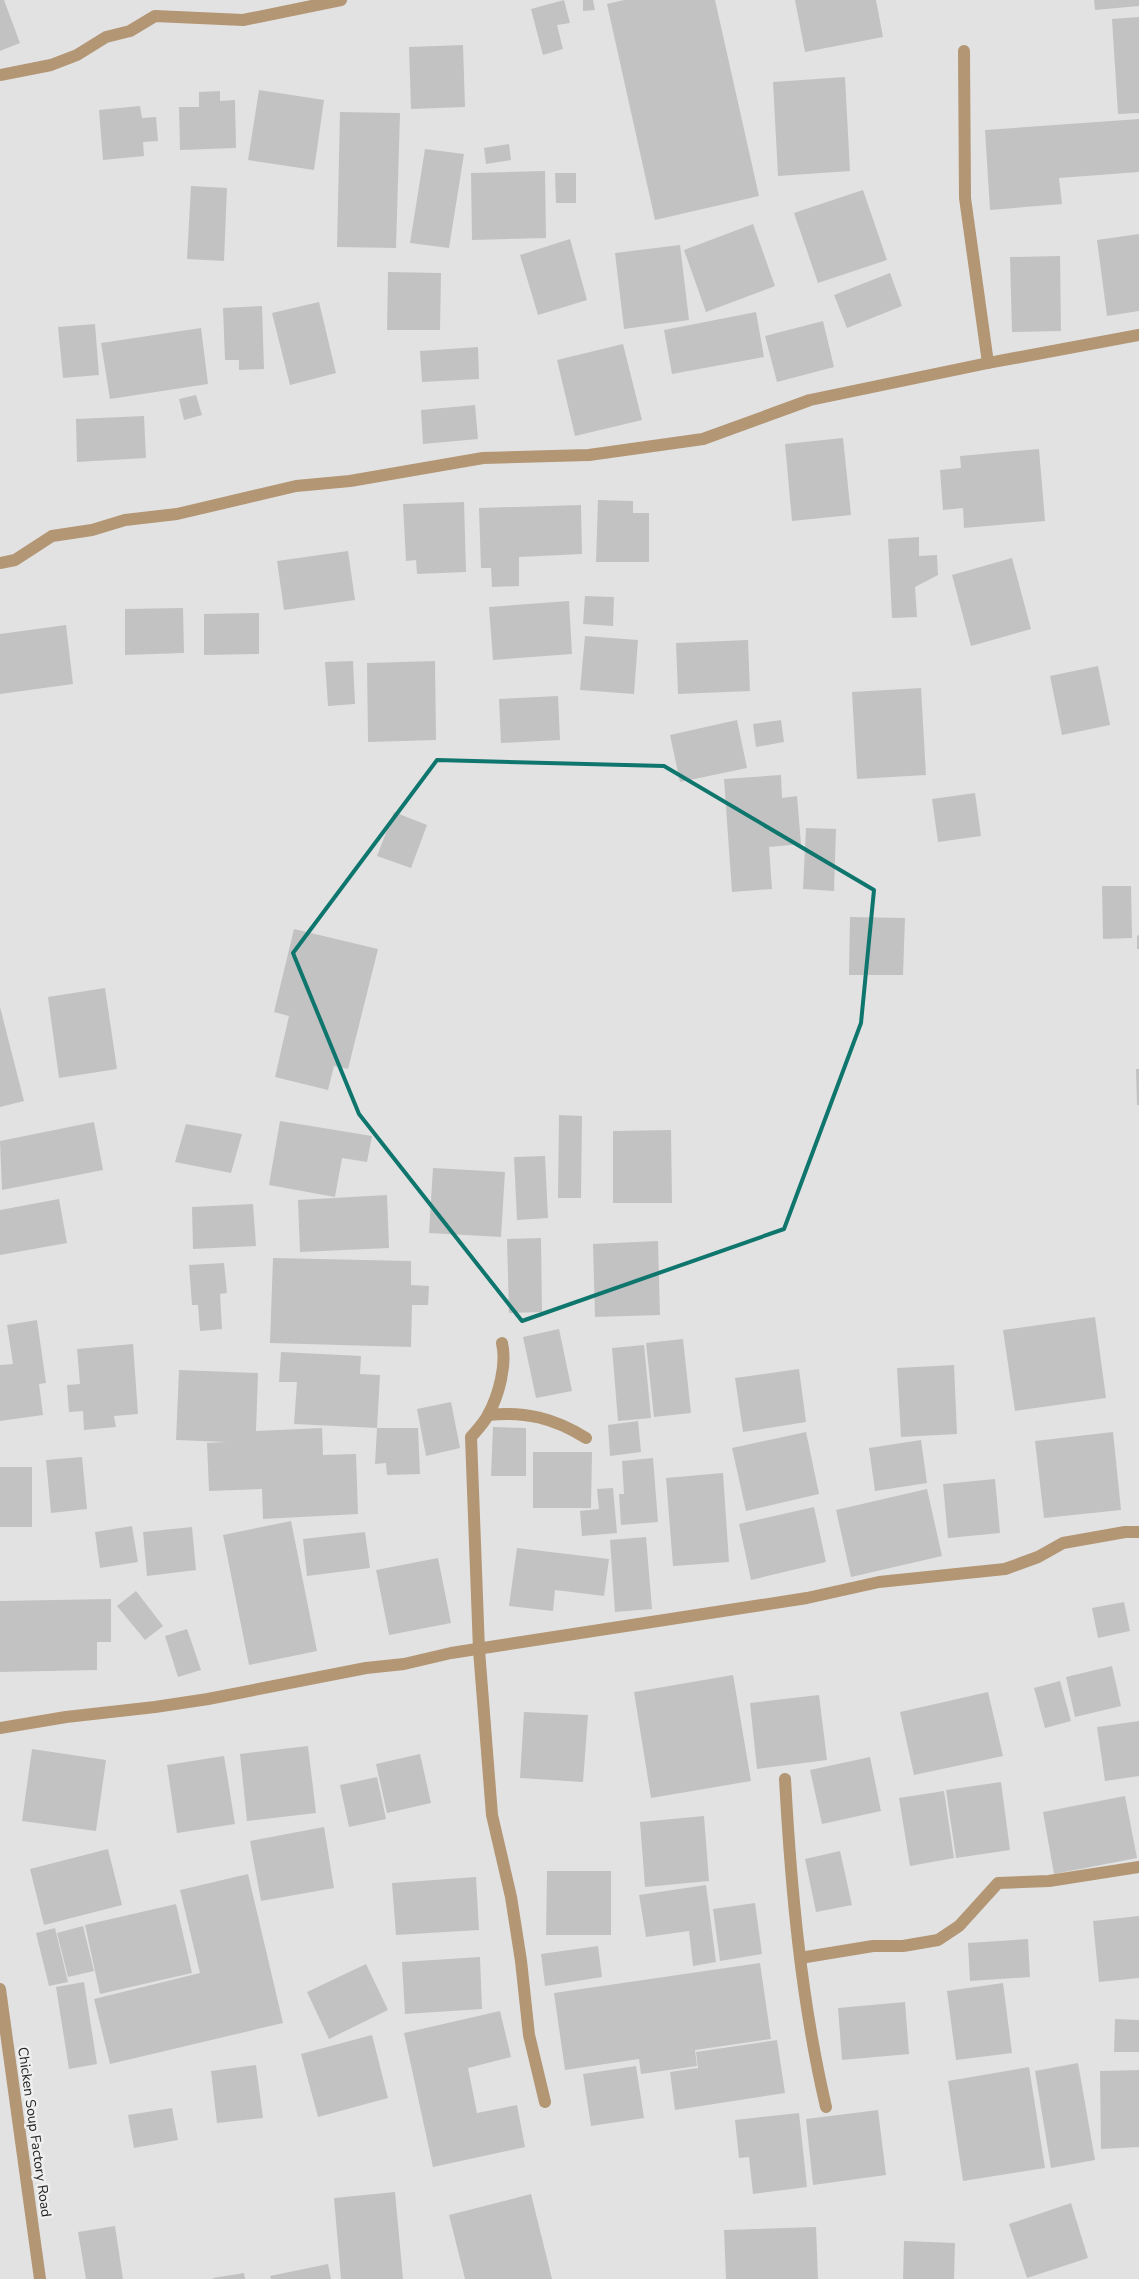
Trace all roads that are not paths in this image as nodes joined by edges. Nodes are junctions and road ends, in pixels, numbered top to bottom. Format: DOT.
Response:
graph roads {
  1 [pos="341,0"];
  2 [pos="964,51"];
  3 [pos="0,75"];
  4 [pos="1139,335"];
  5 [pos="988,363"];
  6 [pos="0,563"];
  7 [pos="502,1343"];
  8 [pos="488,1415"];
  9 [pos="586,1438"];
  10 [pos="1139,1532"];
  11 [pos="479,1650"];
  12 [pos="0,1728"];
  13 [pos="785,1780"];
  14 [pos="1139,1868"];
  15 [pos="800,1958"];
  16 [pos="0,1988"];
  17 [pos="545,2102"];
  18 [pos="826,2107"];
  19 [pos="40,2279"];
  1 -- 3 [label="street"];
  2 -- 5 [label="street"];
  4 -- 5 [label="street"];
  5 -- 6 [label="street"];
  7 -- 8 [label="street"];
  8 -- 9 [label="street"];
  8 -- 11 [label="street"];
  10 -- 11 [label="street"];
  11 -- 12 [label="street"];
  11 -- 17 [label="street"];
  13 -- 15 [label="street"];
  14 -- 15 [label="street"];
  15 -- 18 [label="street"];
  16 -- 19 [label="street, Chicken Soup Factory Road"];
}
